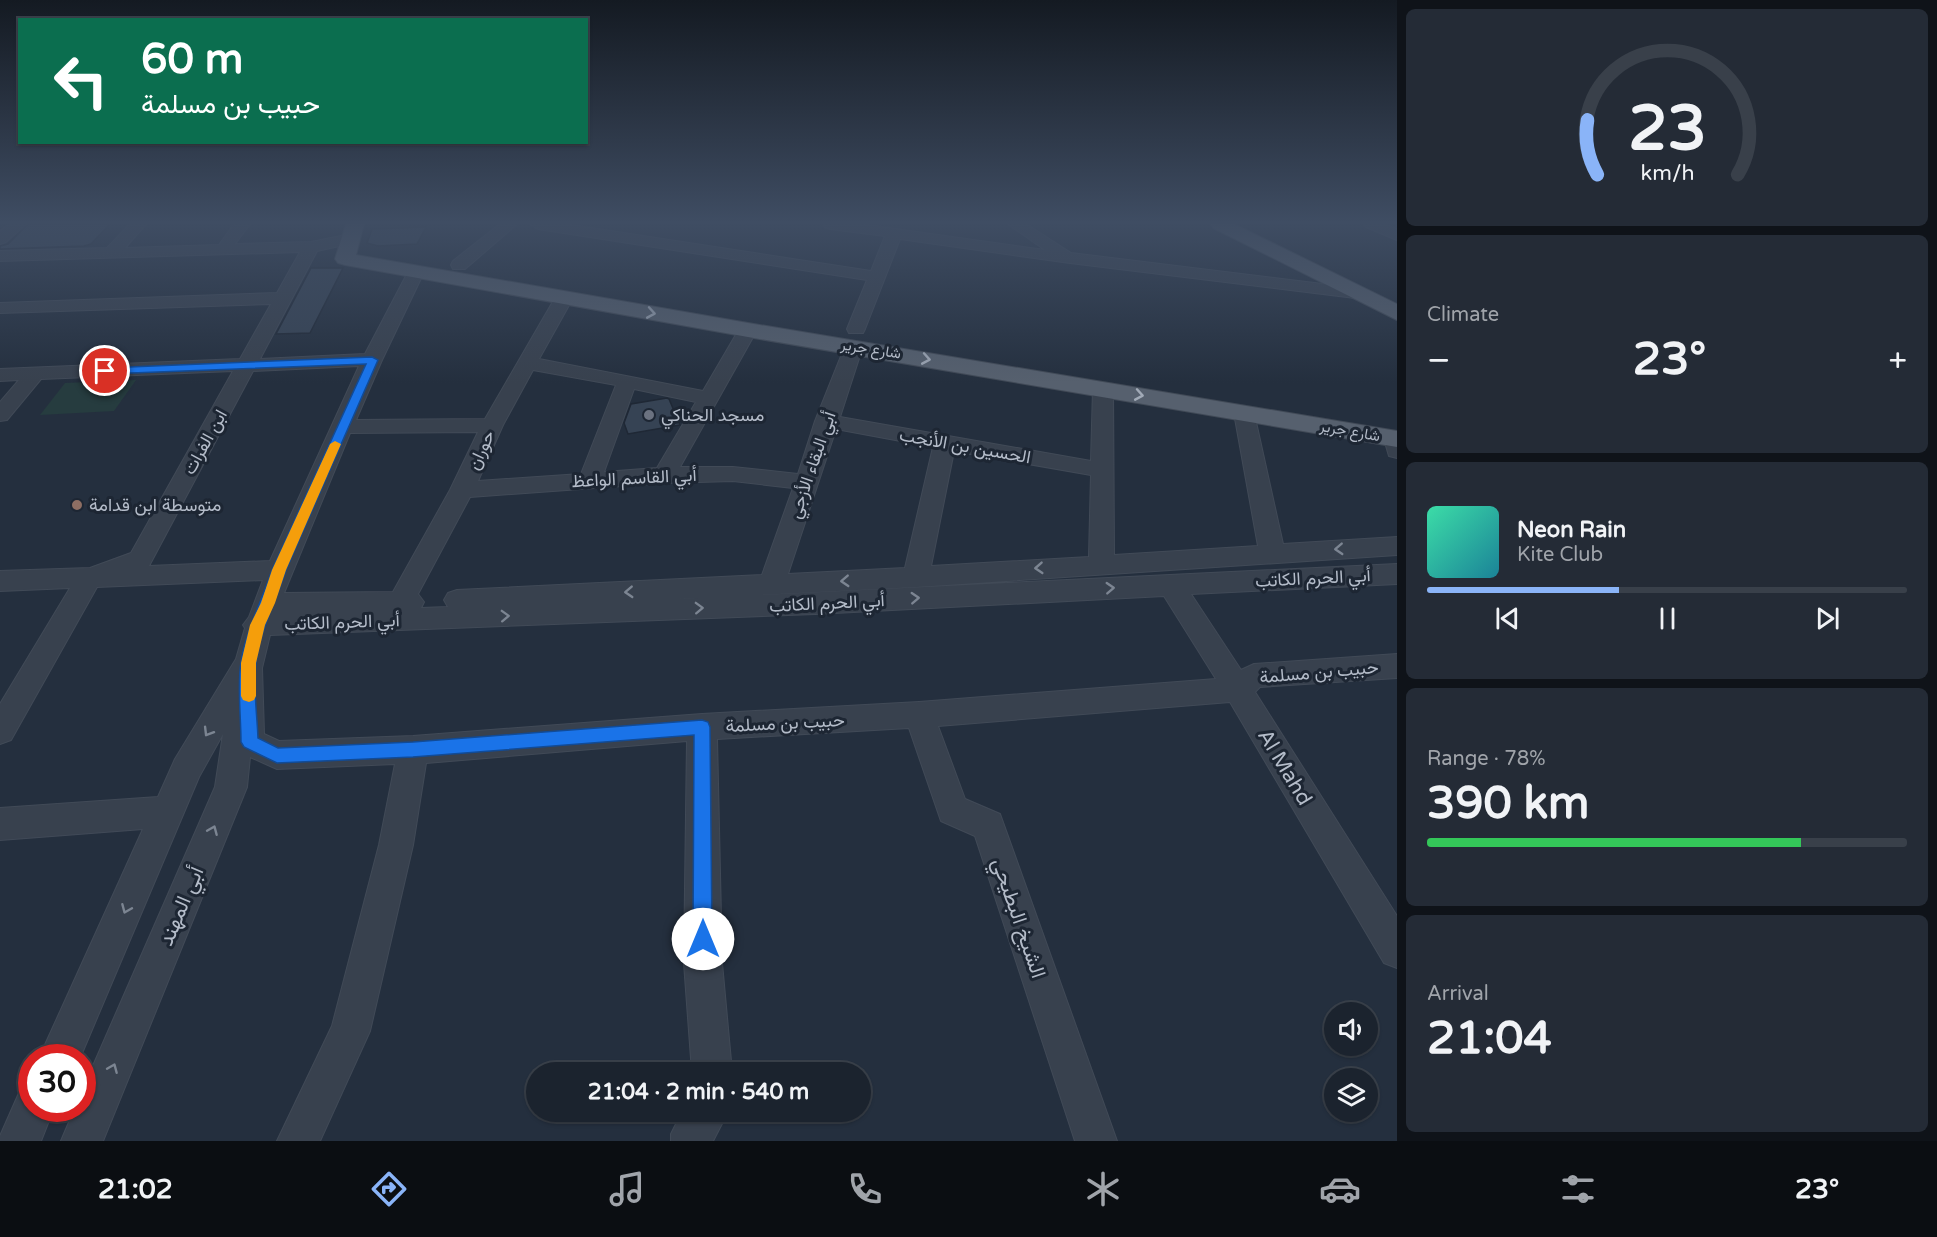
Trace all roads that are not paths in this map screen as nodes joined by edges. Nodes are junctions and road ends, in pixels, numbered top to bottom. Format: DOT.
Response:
graph roads {
  1 [pos="294,277"];
  2 [pos="413,277"];
  3 [pos="446,277"];
  4 [pos="525,277"];
  5 [pos="878,277"];
  6 [pos="1227,277"];
  7 [pos="1324,277"];
  8 [pos="1358,277"];
  9 [pos="1376,286"];
  10 [pos="1355,293"];
  11 [pos="1397,296"];
  12 [pos="282,298"];
  13 [pos="564,298"];
  14 [pos="0,308"];
  15 [pos="1397,313"];
  16 [pos="748,330"];
  17 [pos="855,338"];
  18 [pos="372,360"];
  19 [pos="526,363"];
  20 [pos="246,366"];
  21 [pos="35,374"];
  22 [pos="0,375"];
  23 [pos="627,381"];
  24 [pos="1103,389"];
  25 [pos="707,398"];
  26 [pos="1244,413"];
  27 [pos="0,415"];
  28 [pos="826,421"];
  29 [pos="492,425"];
  30 [pos="344,427"];
  31 [pos="1397,438"];
  32 [pos="945,442"];
  33 [pos="1103,470"];
  34 [pos="664,475"];
  35 [pos="590,479"];
  36 [pos="806,482"];
  37 [pos="462,489"];
  38 [pos="1397,546"];
  39 [pos="1272,553"];
  40 [pos="1101,563"];
  41 [pos="279,570"];
  42 [pos="1397,574"];
  43 [pos="916,577"];
  44 [pos="89,578"];
  45 [pos="0,581"];
  46 [pos="771,585"];
  47 [pos="1171,585"];
  48 [pos="400,603"];
  49 [pos="263,614"];
  50 [pos="248,663"];
  51 [pos="1397,666"];
  52 [pos="1238,689"];
  53 [pos="919,715"];
  54 [pos="702,727"];
  55 [pos="0,731"];
  56 [pos="413,750"];
  57 [pos="167,812"];
  58 [pos="0,824"];
  59 [pos="1397,950"];
  60 [pos="66,1044"];
  61 [pos="711,1062"];
  62 [pos="28,1122"];
  63 [pos="700,1122"];
  64 [pos="19,1141"];
  65 [pos="82,1141"];
  66 [pos="298,1141"];
  67 [pos="692,1141"];
  68 [pos="1096,1141"];
  1 -- 12 [label="street, ابن الفرات"];
  2 -- 18 [label="street, أبي المهند"];
  3 -- 13 [label="main road, شارع جرير"];
  4 -- 17 [label="main road, شارع جرير"];
  5 -- 17 [label="street, أبي البقاء الأزجي"];
  6 -- 10 [label="street"];
  7 -- 10 [label="main road"];
  8 -- 9 [label="main road"];
  9 -- 10 [label="main road"];
  9 -- 11 [label="main road"];
  10 -- 15 [label="main road"];
  12 -- 14 [label="street"];
  12 -- 20 [label="street, ابن الفرات"];
  13 -- 16 [label="main road, شارع جرير, one-way"];
  13 -- 19 [label="street, حوران"];
  16 -- 17 [label="main road, شارع جرير"];
  16 -- 25 [label="street"];
  17 -- 24 [label="main road, شارع جرير, one-way"];
  17 -- 28 [label="street, أبي البقاء الأزجي"];
  17 -- 31 [label="main road, شارع جرير"];
  18 -- 20 [label="street"];
  18 -- 30 [label="street, أبي المهند"];
  19 -- 23 [label="street"];
  19 -- 29 [label="street, حوران"];
  20 -- 21 [label="street"];
  20 -- 44 [label="street, ابن الفرات"];
  21 -- 22 [label="street"];
  21 -- 27 [label="street"];
  23 -- 25 [label="street"];
  23 -- 35 [label="street"];
  24 -- 26 [label="main road, شارع جرير, one-way"];
  24 -- 33 [label="street"];
  25 -- 34 [label="street"];
  26 -- 31 [label="main road, شارع جرير"];
  26 -- 39 [label="street"];
  28 -- 32 [label="street, الحسين بن الأنجب"];
  28 -- 36 [label="street, أبي البقاء الأزجي"];
  29 -- 30 [label="street"];
  29 -- 37 [label="street, حوران"];
  30 -- 41 [label="street, أبي المهند"];
  32 -- 33 [label="street, الحسين بن الأنجب"];
  32 -- 43 [label="street"];
  33 -- 40 [label="street"];
  34 -- 35 [label="street, أبي القاسم الواعظ"];
  34 -- 36 [label="street, أبي القاسم الواعظ"];
  35 -- 37 [label="street, أبي القاسم الواعظ"];
  36 -- 46 [label="street, أبي البقاء الأزجي"];
  37 -- 48 [label="street, حوران"];
  38 -- 39 [label="street, أبي الحرم الكاتب, one-way"];
  39 -- 40 [label="street, أبي الحرم الكاتب"];
  40 -- 43 [label="street, أبي الحرم الكاتب, one-way"];
  41 -- 44 [label="street"];
  41 -- 49 [label="street, أبي المهند"];
  42 -- 47 [label="street, أبي الحرم الكاتب"];
  43 -- 46 [label="street, أبي الحرم الكاتب, one-way"];
  44 -- 45 [label="street"];
  44 -- 55 [label="street"];
  46 -- 48 [label="street, أبي الحرم الكاتب, one-way"];
  49 -- 47 [label="street, أبي الحرم الكاتب, one-way"];
  47 -- 52 [label="street, Al Mahd"];
  48 -- 49 [label="street, أبي الحرم الكاتب"];
  49 -- 50 [label="street, أبي المهند"];
  50 -- 56 [label="street, حبيب بن مسلمة"];
  50 -- 57 [label="street, أبي المهند, one-way"];
  65 -- 50 [label="street, أبي المهند, one-way"];
  51 -- 52 [label="street, حبيب بن مسلمة"];
  52 -- 53 [label="street, حبيب بن مسلمة"];
  52 -- 59 [label="street, Al Mahd"];
  53 -- 54 [label="street, حبيب بن مسلمة"];
  53 -- 68 [label="street, الشيخ البطيحي"];
  54 -- 56 [label="street, حبيب بن مسلمة"];
  54 -- 61 [label="street"];
  56 -- 66 [label="street"];
  57 -- 58 [label="street"];
  57 -- 60 [label="street, أبي المهند, one-way"];
  62 -- 64 [label="street"];
  63 -- 67 [label="street"];
}
